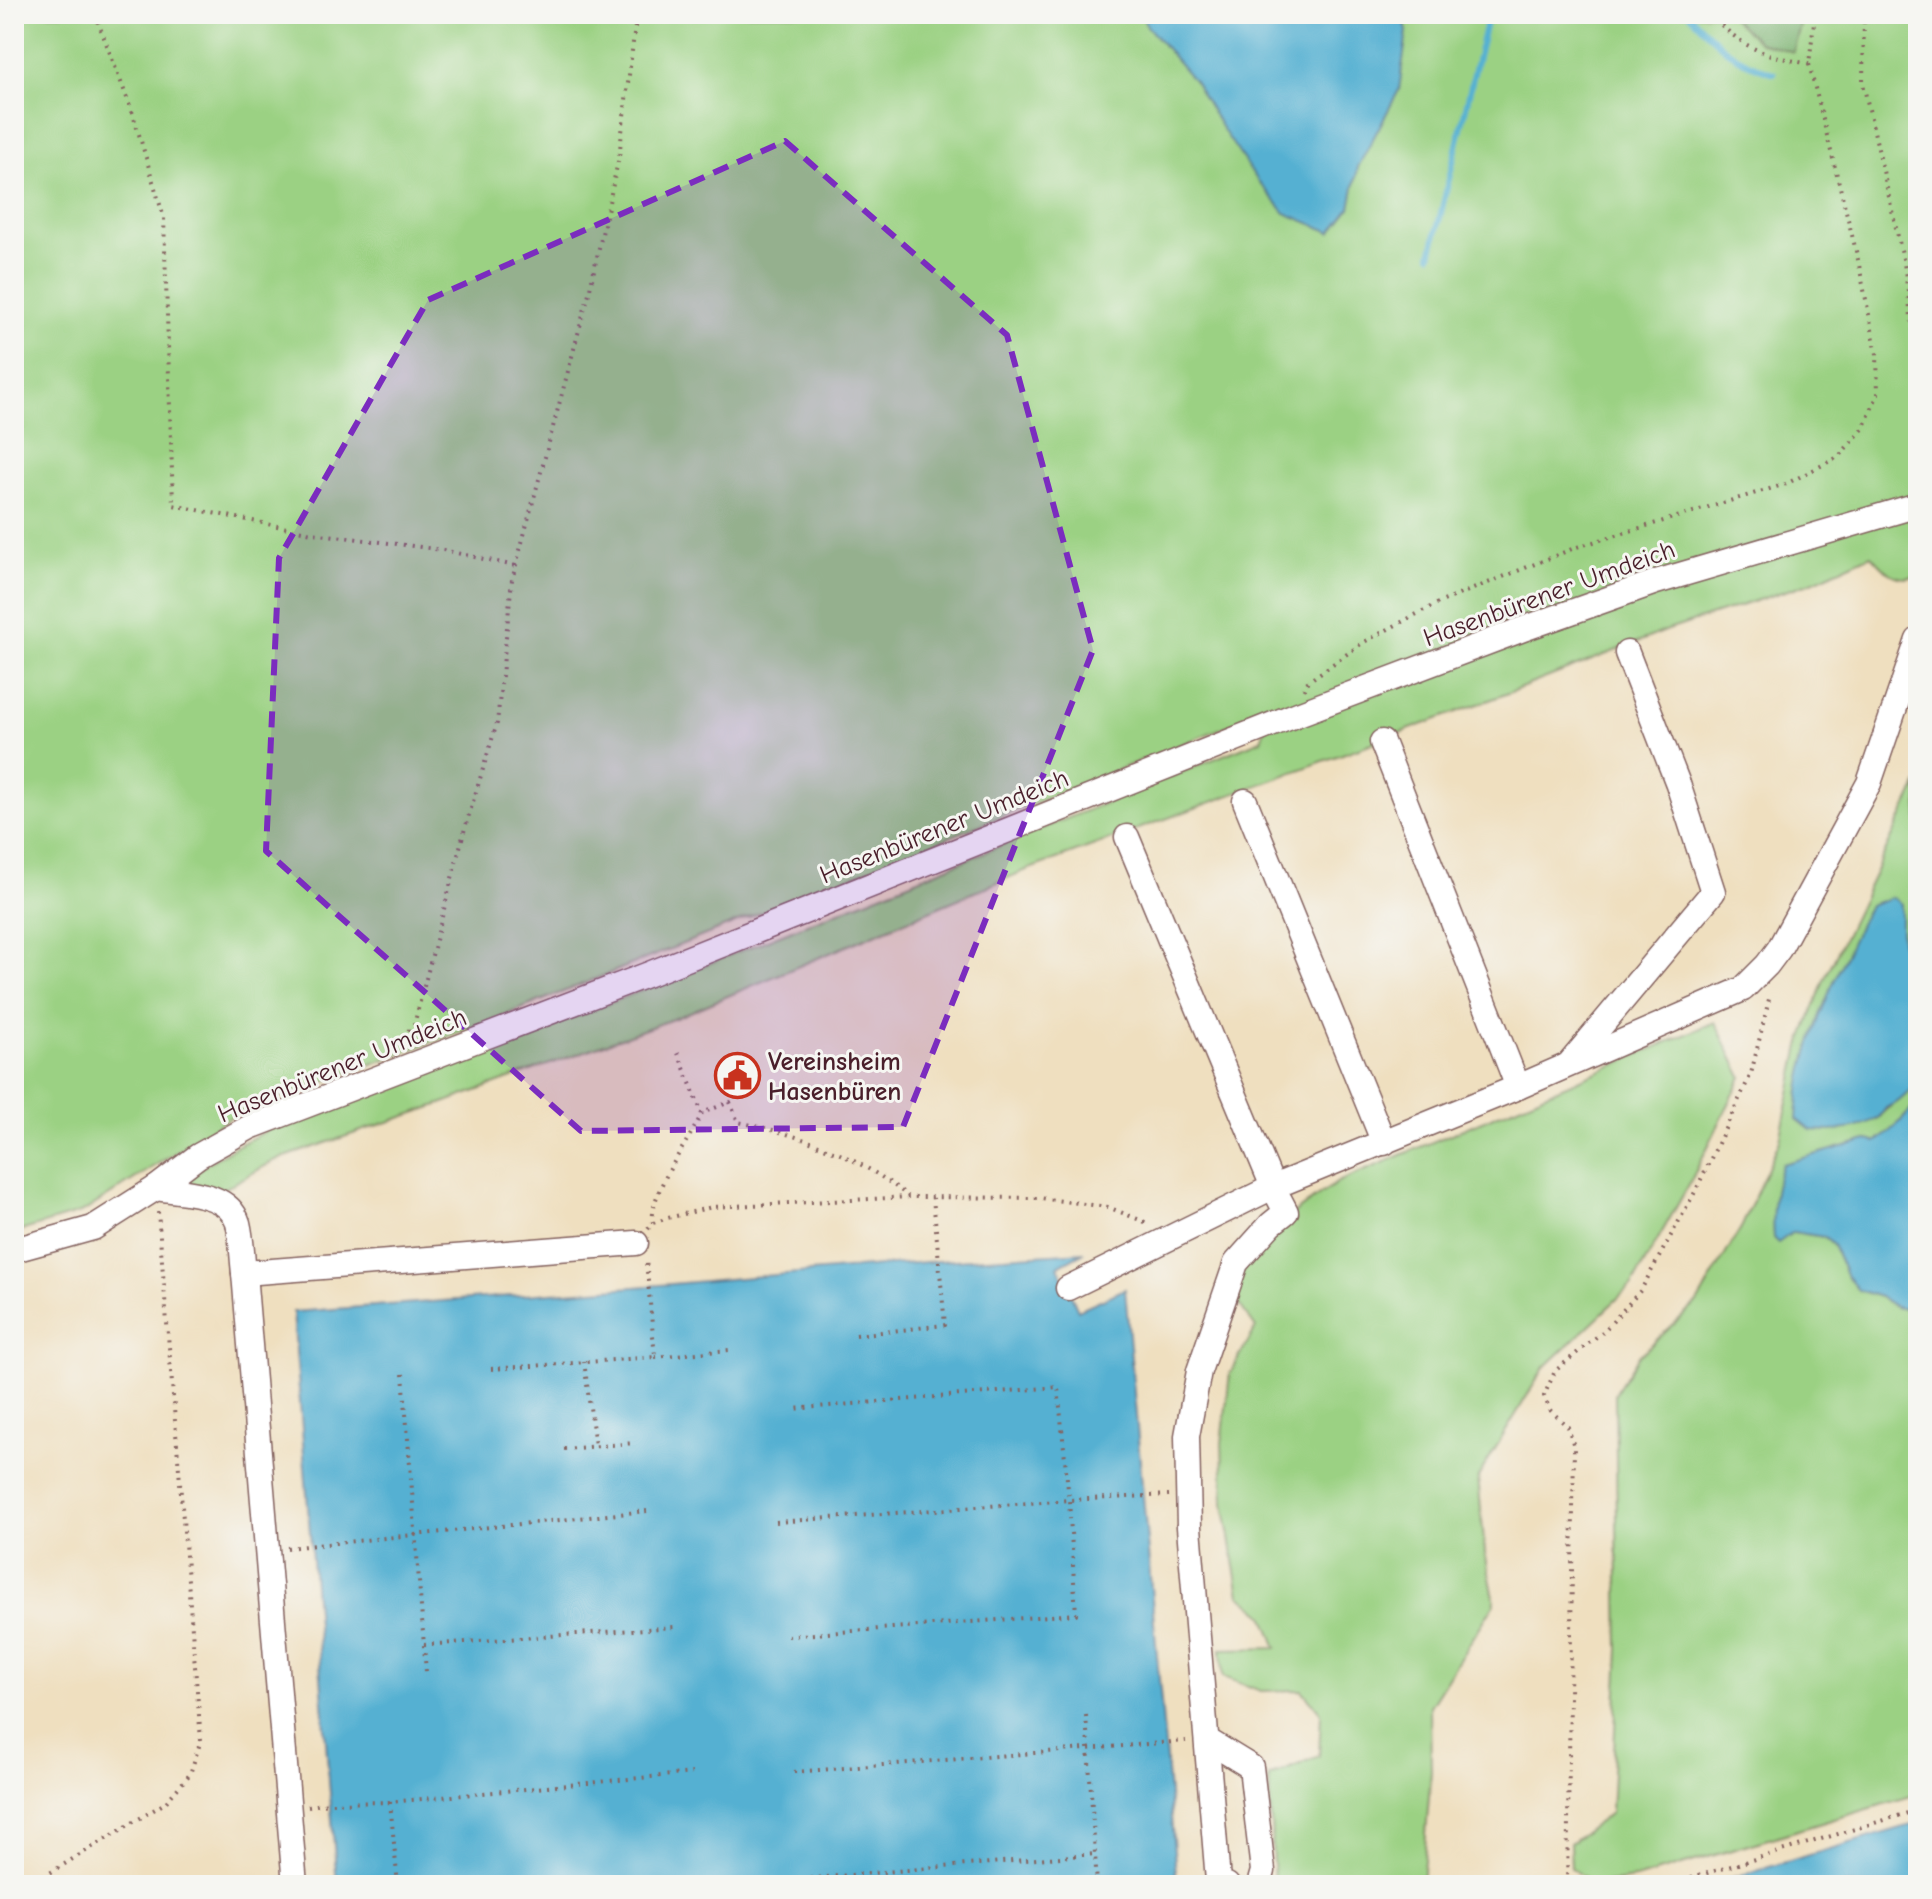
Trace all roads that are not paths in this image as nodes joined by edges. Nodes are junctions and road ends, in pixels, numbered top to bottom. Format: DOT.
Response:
graph roads {
  1 [pos="1918,505"];
  2 [pos="1918,640"];
  3 [pos="1627,653"];
  4 [pos="1382,742"];
  5 [pos="1245,801"];
  6 [pos="1127,837"];
  7 [pos="1566,1066"];
  8 [pos="1518,1087"];
  9 [pos="1384,1143"];
  10 [pos="1273,1187"];
  11 [pos="156,1188"];
  12 [pos="636,1243"];
  13 [pos="14,1250"];
  14 [pos="244,1273"];
  15 [pos="1068,1288"];
  16 [pos="1207,1740"];
  17 [pos="295,1885"];
  18 [pos="1227,1885"];
  19 [pos="1259,1885"];
  1 -- 11 [label="street, Hasenbürener Umdeich"];
  2 -- 7 [label="street"];
  3 -- 7 [label="street"];
  4 -- 8 [label="street"];
  5 -- 9 [label="street"];
  6 -- 10 [label="street"];
  7 -- 8 [label="street"];
  8 -- 9 [label="street"];
  9 -- 10 [label="street"];
  10 -- 15 [label="street"];
  10 -- 16 [label="street"];
  11 -- 13 [label="street, Hasenbürener Umdeich"];
  11 -- 14 [label="street"];
  12 -- 14 [label="street"];
  14 -- 17 [label="street"];
  16 -- 18 [label="street"];
  16 -- 19 [label="street"];
}
